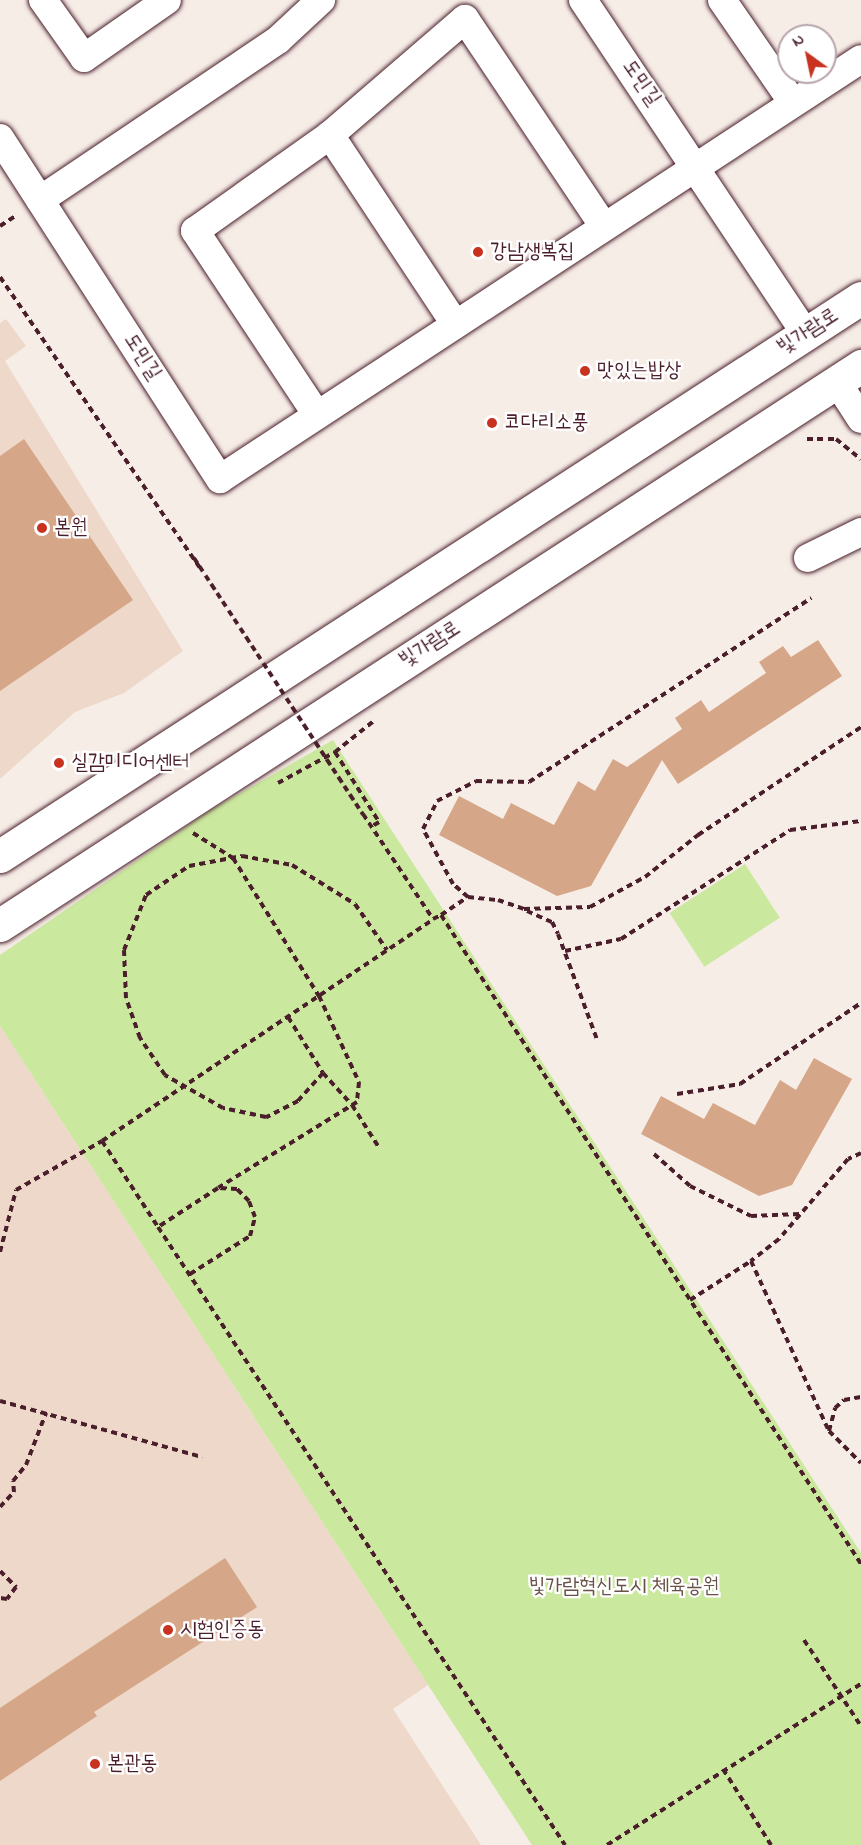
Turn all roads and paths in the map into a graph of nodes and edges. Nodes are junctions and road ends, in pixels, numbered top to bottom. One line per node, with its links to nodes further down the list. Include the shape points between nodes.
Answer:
1 (43, 0): 2 (street, via 84,58)
2 (167, 0)
3 (321, 0): 11 (street, via 278,40)
4 (583, 0): 10 (street, 도민길)
5 (722, 0): 7 (street)
6 (861, 59): 7 (street, 도민길)
7 (793, 103): 10 (street, 도민길)
8 (330, 135): 12 (street, via 465,19); 15 (street); 18 (street, via 195,231)
9 (0, 138): 11 (street, 도민길)
10 (698, 166): 12 (street, 도민길); 16 (street, 도민길)
11 (40, 200): 18 (street, 도민길, via 220,479)
12 (604, 227): 15 (street, 도민길)
13 (0, 277): 25 (path)
14 (861, 298): 16 (main road, 빛가람로)
15 (455, 324): 18 (street, 도민길)
16 (806, 334): 32 (main road, 빛가람로)
17 (849, 374): 19 (street); 38 (main road, 빛가람로)
18 (317, 415)
19 (861, 419)
20 (831, 437): 21 (path)
21 (861, 459)
22 (861, 532): 24 (street)
23 (194, 558): 25 (path, bridge)
24 (808, 558)
25 (202, 571): 30 (path, bridge)
26 (811, 598): 34 (path, via 530,782 476,781 437,801 423,829 453,884)
27 (861, 727): 35 (path, via 619,894 590,907)
28 (335, 752): 30 (path, via 379,822)
29 (861, 821): 40 (path, via 790,830 621,939)
30 (372, 827): 37 (path)
31 (190, 831): 33 (path)
32 (0, 856)
33 (233, 858): 39 (path, via 292,865 326,884 354,904); 41 (path); 46 (path, via 189,866 146,895 124,950 126,998 140,1038 165,1076)
34 (468, 897): 35 (path, via 498,900); 36 (path)
35 (524, 909): 40 (path, via 552,922)
36 (441, 915): 37 (path); 59 (path)
37 (433, 919): 39 (path)
38 (0, 925)
39 (387, 950): 41 (path)
40 (565, 951): 44 (path)
41 (319, 996): 43 (path); 48 (path, via 359,1082)
42 (861, 1003): 47 (path, via 740,1084)
43 (288, 1017): 45 (path); 46 (path)
44 (598, 1042)
45 (323, 1073): 46 (path, via 298,1101 266,1117 223,1108); 48 (path)
46 (185, 1086): 49 (path)
47 (677, 1094)
48 (352, 1105): 50 (path); 53 (path)
49 (102, 1141): 55 (path); 56 (path, via 16,1190)
50 (378, 1146)
51 (861, 1153): 54 (path, via 848,1160)
52 (654, 1154): 54 (path, via 690,1186 751,1216)
53 (218, 1188): 55 (path); 58 (path, via 237,1189 249,1200 255,1217 250,1236)
54 (801, 1214): 57 (path)
55 (158, 1227): 58 (path)
56 (0, 1252)
57 (751, 1261): 59 (path); 63 (path)
58 (190, 1274): 75 (path)
59 (690, 1300): 67 (path)
60 (861, 1397): 63 (path, via 844,1400 835,1408)
61 (0, 1401): 62 (path)
62 (46, 1413): 64 (path); 66 (path, via 26,1465 13,1481 14,1492)
63 (829, 1431): 65 (path)
64 (202, 1457)
65 (861, 1463)
66 (0, 1507)
67 (861, 1564)
68 (0, 1571): 69 (path, via 16,1587 7,1599)
69 (0, 1598)
70 (804, 1640): 72 (path)
71 (861, 1684): 72 (path)
72 (841, 1697): 73 (path); 74 (path)
73 (861, 1726)
74 (723, 1769): 76 (path); 77 (path)
75 (565, 1845)
76 (607, 1845)
77 (771, 1845)

